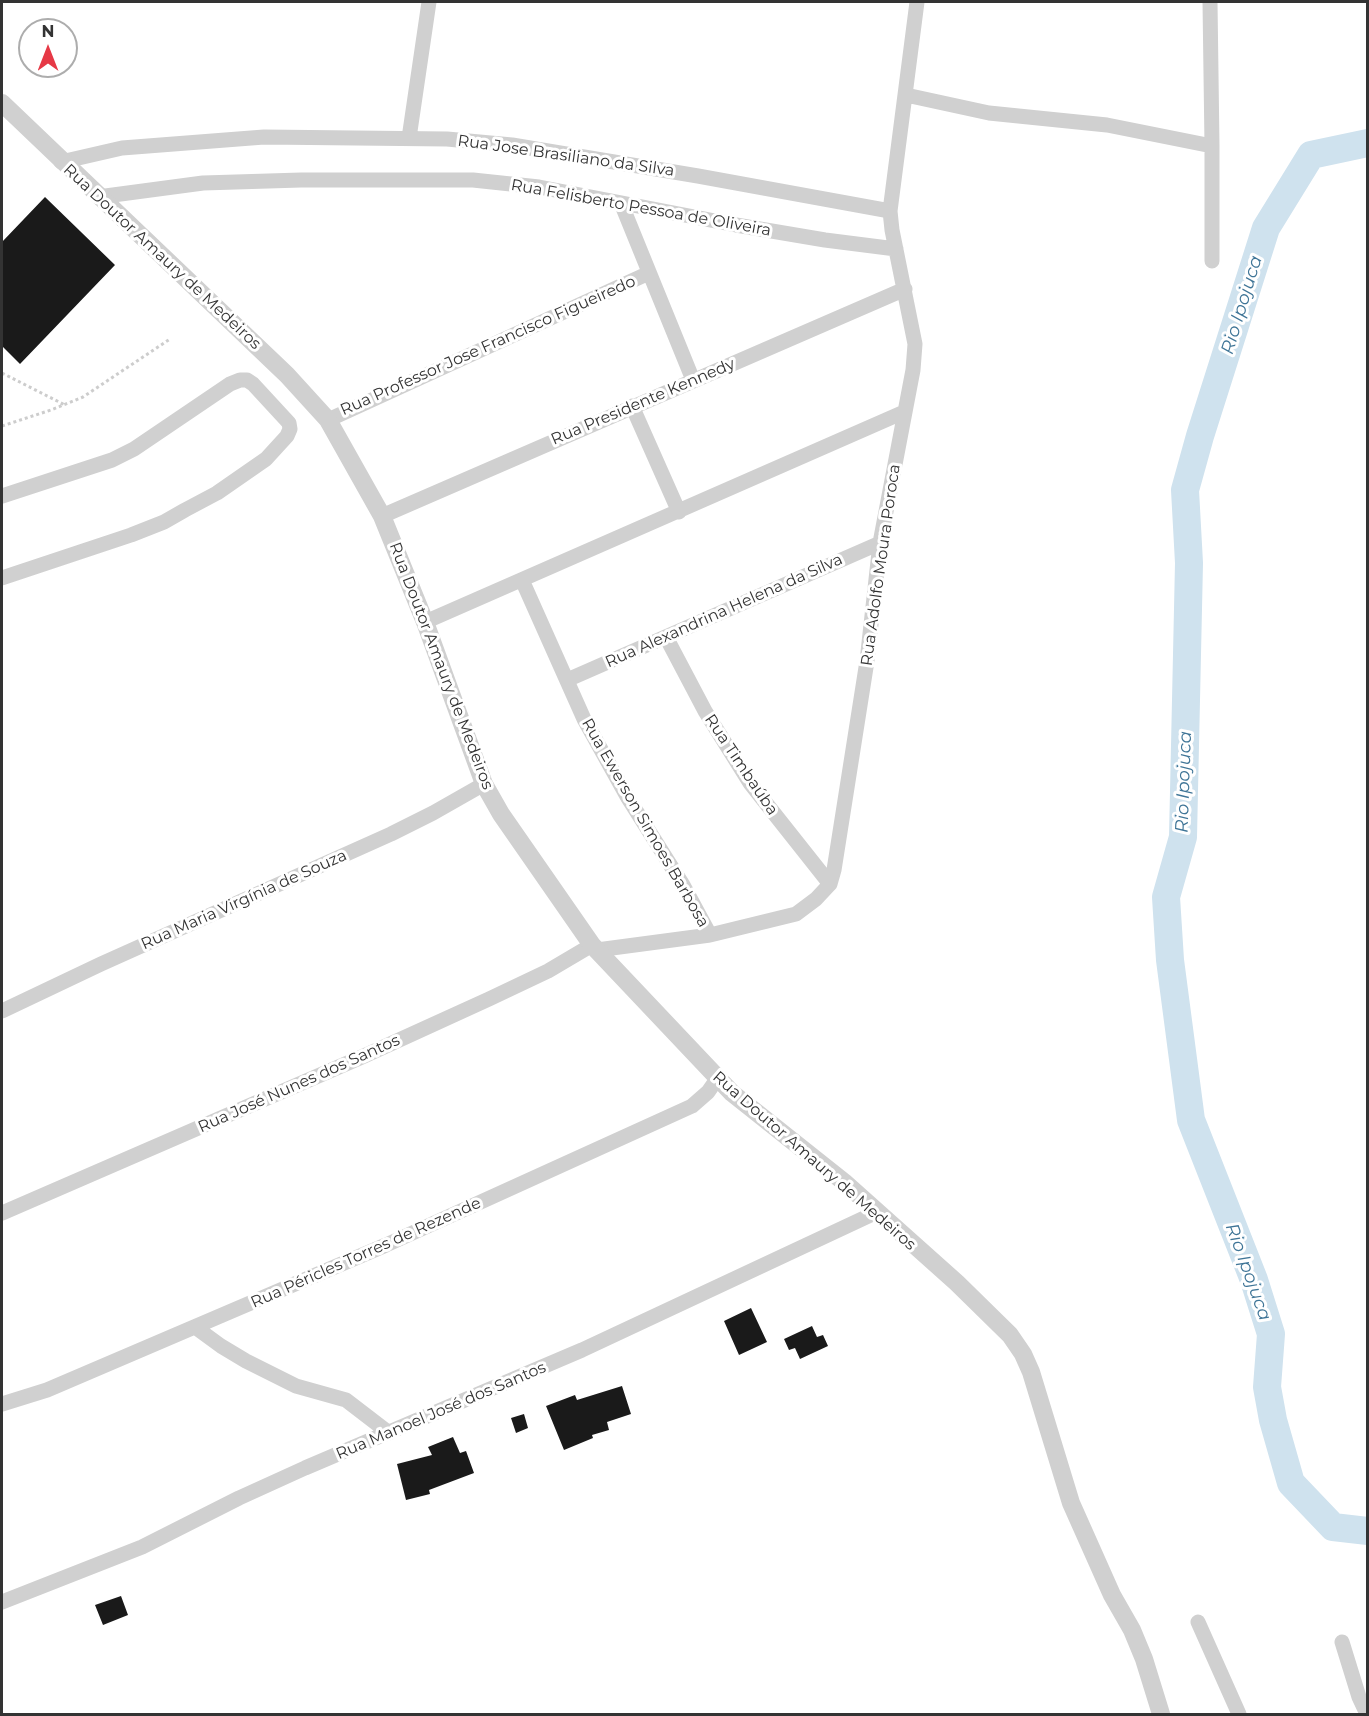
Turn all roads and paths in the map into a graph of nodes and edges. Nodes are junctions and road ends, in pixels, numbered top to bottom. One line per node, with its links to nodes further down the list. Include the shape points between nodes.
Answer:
1 (429, 2): 6 (street)
2 (917, 2): 4 (street, Rua Adolfo Moura Poroca)
3 (1209, 2): 7 (street)
4 (906, 95): 7 (street, via 989,113 1107,125); 11 (street, Rua Adolfo Moura Poroca)
5 (2, 103): 8 (street, Rua Doutor Amaury de Medeiros)
6 (409, 138): 8 (street, Rua Jose Brasiliano da Silva, via 264,137 122,148); 11 (street, Rua Jose Brasiliano da Silva, via 512,145)
7 (1212, 146): 13 (street)
8 (62, 162): 9 (street, Rua Doutor Amaury de Medeiros)
9 (98, 197): 10 (street, Rua Felisberto Pessoa de Oliveira, via 203,183 451,180 539,187); 22 (street, Rua Doutor Amaury de Medeiros, via 287,375)
10 (621, 203): 12 (street, Rua Felisberto Pessoa de Oliveira); 14 (street)
11 (890, 211): 12 (street, Rua Adolfo Moura Poroca)
12 (896, 249): 15 (street, Rua Adolfo Moura Poroca)
13 (1212, 261)
14 (649, 273): 18 (street); 22 (street, Rua Professor Jose Francisco Figueiredo)
15 (905, 289): 18 (street, Rua Presidente Kennedy); 21 (street, Rua Adolfo Moura Poroca, via 915,344)
16 (170, 339): 19 (path)
17 (2, 373): 19 (path)
18 (693, 380): 20 (street, Rua Presidente Kennedy)
19 (65, 405): 23 (path)
20 (632, 406): 25 (street); 26 (street, Rua Presidente Kennedy)
21 (904, 412): 25 (street); 27 (street, Rua Adolfo Moura Poroca)
22 (328, 420): 26 (street, Rua Doutor Amaury de Medeiros)
23 (2, 426)
24 (2, 495): 28 (street, via 127,453 240,380 253,384 289,423 287,436 266,459 217,493 164,522)
25 (679, 512): 29 (street)
26 (382, 516): 30 (street, Rua Doutor Amaury de Medeiros)
27 (880, 543): 31 (street, Rua Alexandrina Helena da Silva); 34 (street, Rua Adolfo Moura Poroca, via 867,662)
28 (2, 578)
29 (522, 580): 30 (street); 32 (street, Rua Ewerson Simoes Barbosa)
30 (425, 622): 33 (street, Rua Doutor Amaury de Medeiros)
31 (666, 637): 32 (street, Rua Alexandrina Helena da Silva); 34 (street, Rua Timbaúba, via 705,711 750,783)
32 (567, 680): 35 (street, Rua Ewerson Simoes Barbosa, via 627,798)
33 (484, 784): 36 (street, Rua Doutor Amaury de Medeiros); 37 (street, Rua Maria Virgínia de Souza, via 391,834)
34 (830, 884): 35 (street, via 796,914)
35 (710, 935): 36 (street)
36 (595, 947): 38 (street, Rua Doutor Amaury de Medeiros); 40 (street, Rua José Nunes dos Santos, via 468,1009)
37 (2, 1011)
38 (717, 1079): 39 (street, Rua Doutor Amaury de Medeiros); 41 (street, Rua Péricles Torres de Rezende, via 692,1106)
39 (876, 1212): 43 (street, Rua Manoel José dos Santos, via 582,1350); 47 (street, Rua Doutor Amaury de Medeiros, via 984,1308 1023,1354 1071,1503 1132,1629)
40 (2, 1213)
41 (195, 1327): 42 (street, Rua Péricles Torres de Rezende, via 47,1390); 43 (street, via 246,1361 296,1386 346,1400)
42 (2, 1404)
43 (388, 1433): 44 (street, Rua Manoel José dos Santos, via 248,1494 142,1546)
44 (2, 1602)
45 (1198, 1622): 48 (street)
46 (1342, 1642): 49 (street)
47 (1161, 1714)
48 (1239, 1714)
49 (1367, 1714)

